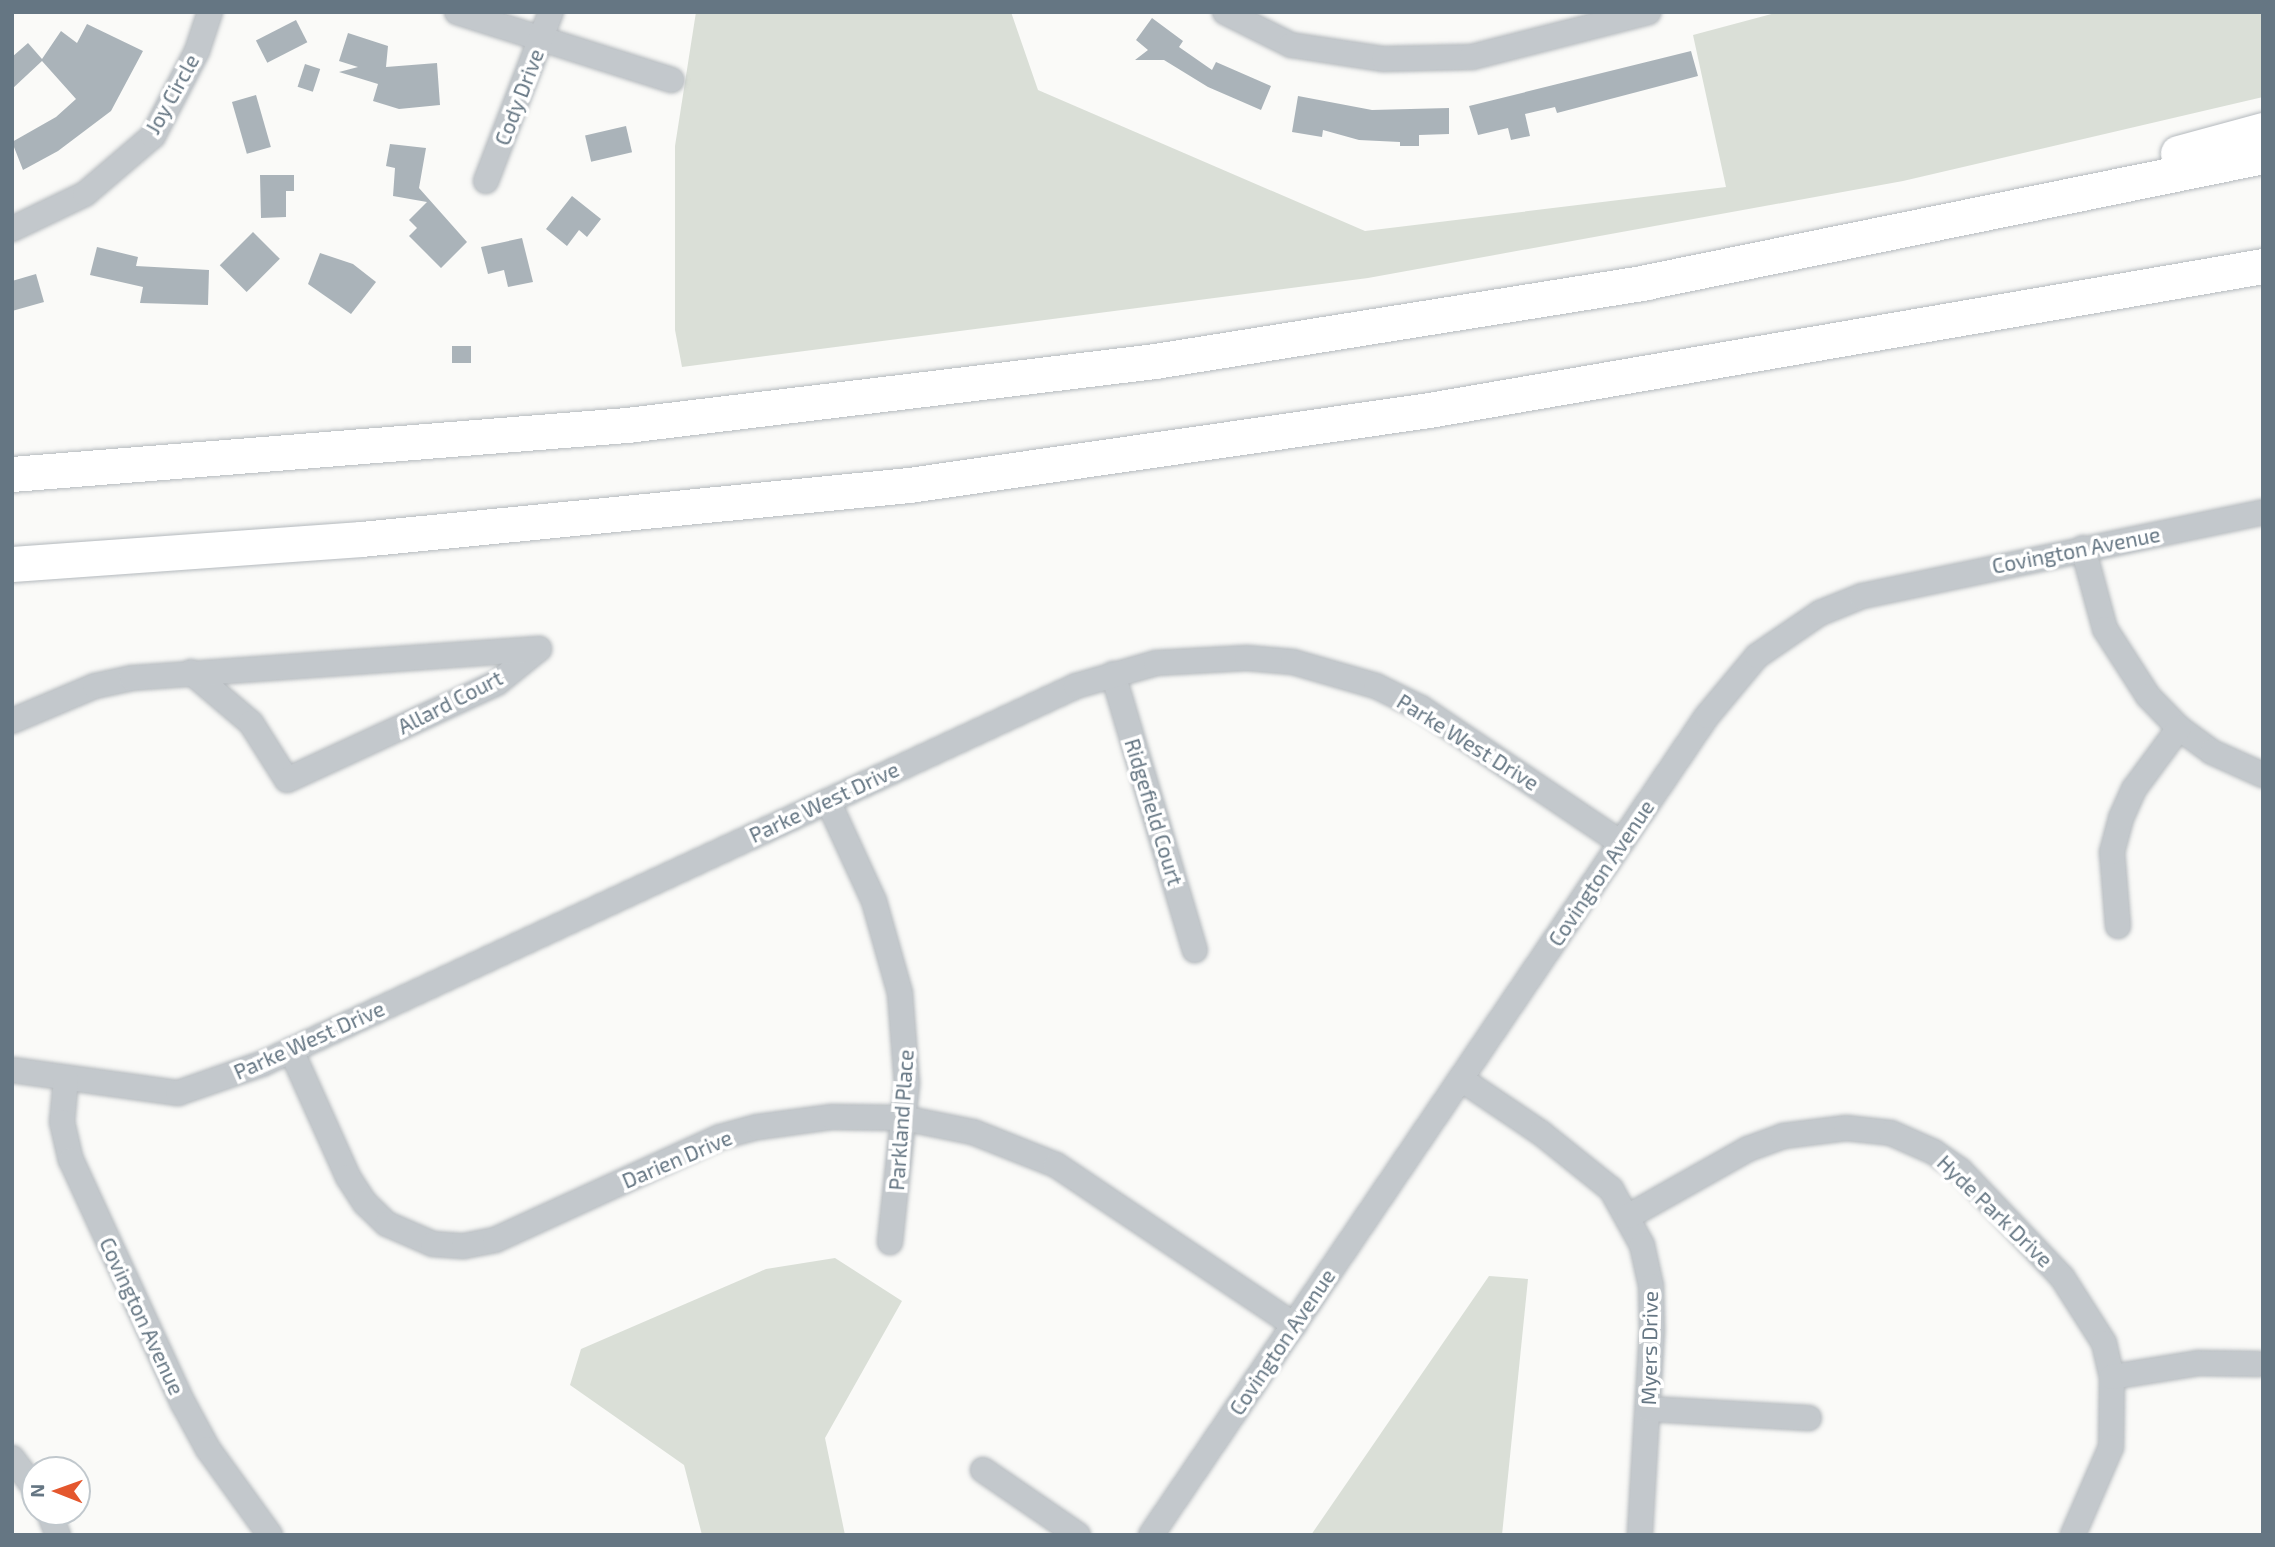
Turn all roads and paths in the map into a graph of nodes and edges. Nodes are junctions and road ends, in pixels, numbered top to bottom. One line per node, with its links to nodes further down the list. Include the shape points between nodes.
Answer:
1 (210, 12): 12 (street, Joy Circle, via 197,51 153,136 85,194)
2 (457, 12): 7 (street)
3 (551, 12): 7 (street, Cody Drive)
4 (1226, 12): 6 (street, via 1291,45 1384,59 1472,57)
5 (1648, 12): 6 (street)
6 (1569, 22)
7 (541, 40): 8 (street); 11 (street, Cody Drive)
8 (672, 80)
9 (2263, 130): 13 (highway)
10 (2263, 156): 13 (highway)
11 (486, 181)
12 (12, 229)
13 (1849, 244): 17 (highway, via 1423,320 903,394 353,450)
14 (2263, 250): 16 (highway)
15 (2263, 266): 16 (highway)
16 (1861, 335): 20 (highway, via 1223,442 909,485 430,533)
17 (12, 474)
18 (2263, 513): 19 (street, Covington Avenue)
19 (2083, 548): 24 (street, via 2096,606 2123,662); 27 (street, Covington Avenue, via 1862,596 1820,612 1786,633 1734,679)
20 (12, 564)
21 (191, 672): 21 (street, Allard Court, via 251,723 286,780 498,682 539,649); 23 (street, Allard Court, via 95,686)
22 (1113, 674): 26 (street, Parke West Drive, via 1063,692); 27 (street, Parke West Drive, via 1156,663 1224,658 1293,662 1335,671 1421,708); 29 (street, Ridgefield Court)
23 (12, 721)
24 (2179, 728): 25 (street, via 2212,752); 28 (street, via 2134,789 2121,818 2112,852 2111,886)
25 (2263, 775)
26 (828, 801): 30 (street, Parke West Drive); 34 (street, Parkland Place, via 890,946 907,1039)
27 (1621, 843): 33 (street, Covington Avenue)
28 (2118, 926)
29 (1195, 950)
30 (291, 1050): 32 (street, Parke West Drive, via 178,1093); 34 (street, Darien Drive, via 348,1177 365,1203 387,1224 433,1244 464,1246 495,1240 733,1133 832,1117)
31 (12, 1070): 32 (street, Parke West Drive)
32 (66, 1079): 43 (street, Covington Avenue, via 62,1122 82,1185 183,1404 208,1449)
33 (1461, 1079): 35 (street, Myers Drive, via 1541,1133 1611,1189); 37 (street, Covington Avenue)
34 (903, 1118): 36 (street, Parkland Place); 37 (street, Darien Drive, via 973,1132 1056,1166)
35 (1629, 1216): 39 (street, Hyde Park Drive, via 1748,1149 1783,1136 1846,1128 1891,1133 1934,1152 1960,1170 2062,1277 2104,1343); 40 (street, Myers Drive, via 1642,1245 1651,1286)
36 (890, 1242)
37 (1294, 1325): 45 (street, Covington Avenue)
38 (2259, 1364): 39 (street, via 2198,1363)
39 (2112, 1377): 47 (street, Hyde Park Drive, via 2111,1447)
40 (1648, 1409): 41 (street); 46 (street, Myers Drive)
41 (1810, 1418)
42 (983, 1469): 44 (street)
43 (270, 1535)
44 (1078, 1535)
45 (1152, 1535)
46 (1640, 1535)
47 (2073, 1535)

